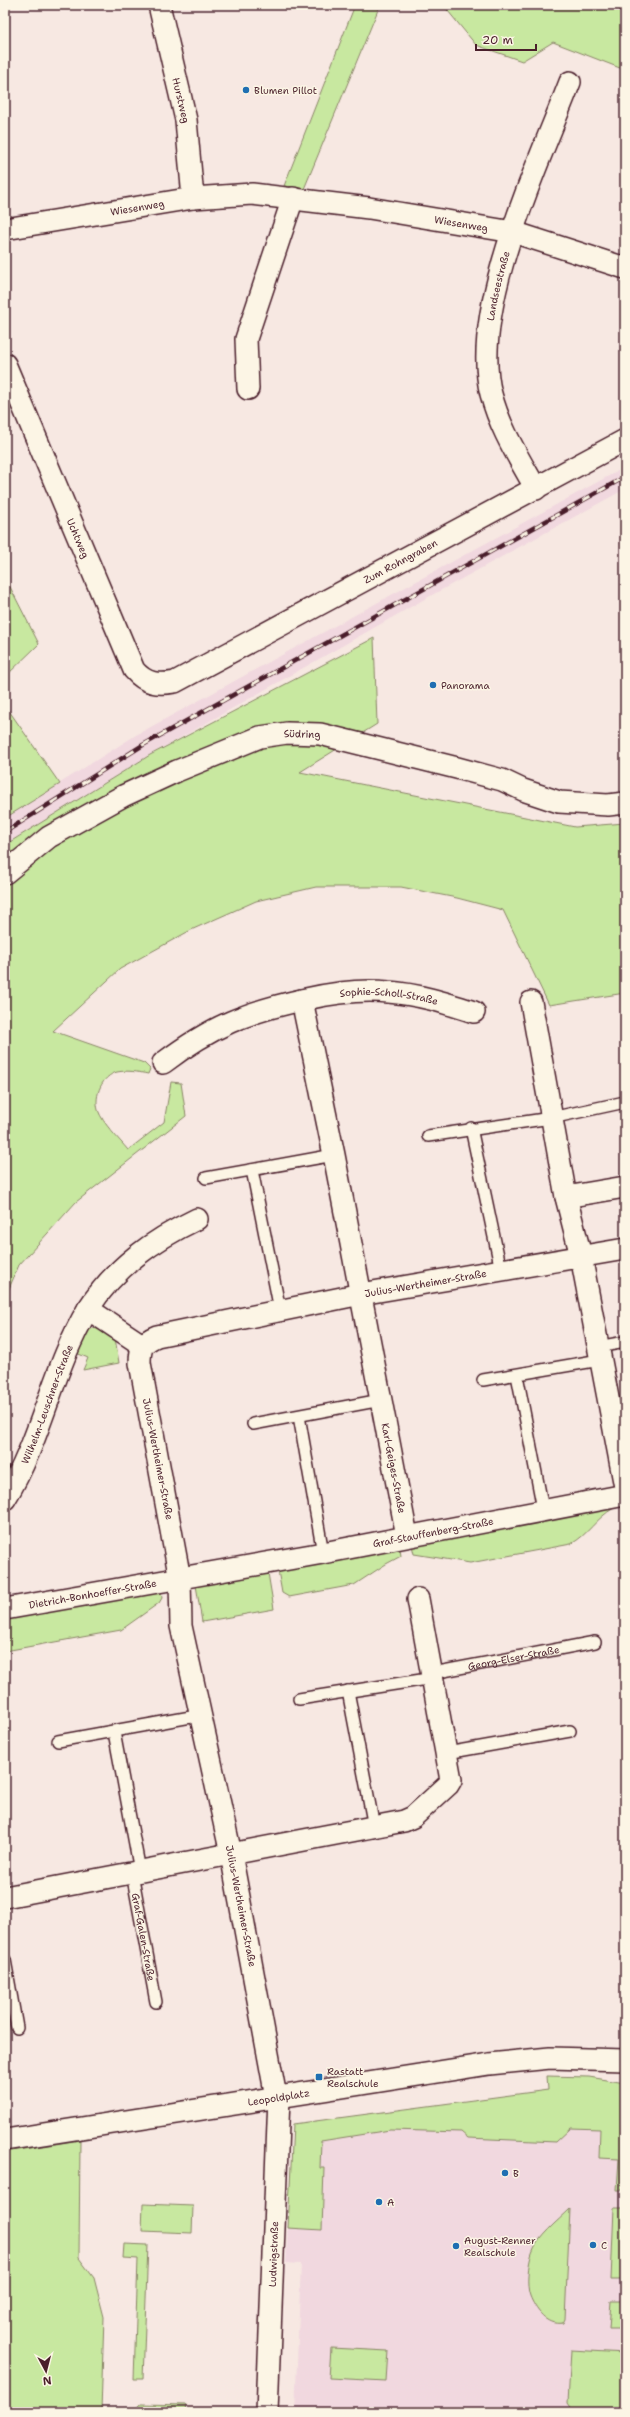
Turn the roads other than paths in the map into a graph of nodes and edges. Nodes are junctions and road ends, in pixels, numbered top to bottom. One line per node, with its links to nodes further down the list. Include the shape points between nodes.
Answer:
1 (159, 5): 3 (street, Hurstweg, via 186,120)
2 (570, 82): 6 (street, Landseestraße)
3 (193, 198): 4 (street, Wiesenweg, via 252,194); 5 (street, Wiesenweg)
4 (293, 198): 6 (street, Wiesenweg); 9 (street, via 246,339)
5 (5, 229)
6 (513, 232): 7 (street, Wiesenweg); 11 (street, Landseestraße, via 504,255 486,340 490,392 500,426)
7 (625, 268)
8 (5, 364): 12 (street, Uchtweg, via 134,670 141,678 151,683)
9 (248, 389)
10 (625, 440): 11 (street, Zum Rohngraben)
11 (536, 489): 12 (street, Zum Rohngraben)
12 (175, 682)
13 (625, 803): 14 (street, Südring, via 608,805 559,802 502,780 320,734 287,733 260,737 177,771 85,815 49,837)
14 (5, 873)
15 (302, 1000): 17 (street, Sophie-Scholl-Straße, via 336,993 388,992 439,1001); 18 (street, Sophie-Scholl-Straße, via 278,1004 230,1021 188,1044); 23 (street)
16 (531, 1002): 20 (street)
17 (474, 1012)
18 (163, 1063)
19 (625, 1102): 20 (lane)
20 (551, 1118): 21 (lane); 27 (street)
21 (471, 1128): 22 (lane); 31 (lane, Julius-Wertheimer-Straße)
22 (428, 1136)
23 (334, 1155): 24 (lane); 32 (street)
24 (252, 1170): 25 (lane); 34 (lane)
25 (206, 1178)
26 (625, 1187): 27 (street)
27 (566, 1197): 30 (street)
28 (197, 1219): 33 (street, Wilhelm-Leuschner-Straße, via 168,1233 127,1263 106,1283)
29 (625, 1249): 30 (street, Julius-Wertheimer-Straße)
30 (580, 1256): 31 (street, Julius-Wertheimer-Straße); 37 (street)
31 (501, 1270): 32 (street, Julius-Wertheimer-Straße)
32 (361, 1294): 34 (street, Julius-Wertheimer-Straße); 40 (street, Karl-Geiges-Straße)
33 (88, 1309): 36 (street); 46 (street, Wilhelm-Leuschner-Straße, via 72,1336 26,1458)
34 (280, 1310): 36 (street, Julius-Wertheimer-Straße, via 157,1336 147,1340)
35 (625, 1342): 37 (lane)
36 (142, 1346): 50 (street, Julius-Wertheimer-Straße, via 140,1363)
37 (599, 1354): 38 (lane); 42 (street)
38 (517, 1375): 39 (lane); 47 (lane)
39 (484, 1380)
40 (381, 1400): 41 (lane); 48 (street, Karl-Geiges-Straße)
41 (299, 1416): 43 (lane); 49 (lane)
42 (619, 1422): 44 (street)
43 (253, 1424)
44 (625, 1487)
45 (625, 1495): 47 (street, Graf-Stauffenberg-Straße)
46 (5, 1499)
47 (543, 1509): 48 (street, Graf-Stauffenberg-Straße)
48 (407, 1536): 49 (street, Graf-Stauffenberg-Straße)
49 (323, 1552): 50 (street, Graf-Stauffenberg-Straße)
50 (180, 1579): 52 (street, Dietrich-Bonhoeffer-Straße); 57 (street, Julius-Wertheimer-Straße, via 181,1626)
51 (418, 1599): 54 (street)
52 (5, 1609)
53 (595, 1642): 54 (lane, Georg-Elser-Straße)
54 (433, 1675): 55 (lane, Georg-Elser-Straße); 61 (street)
55 (348, 1691): 56 (lane, Georg-Elser-Straße); 62 (lane)
56 (299, 1699)
57 (202, 1715): 59 (lane); 63 (street, Julius-Wertheimer-Straße)
58 (570, 1731): 61 (lane)
59 (114, 1732): 60 (lane); 64 (lane)
60 (58, 1741)
61 (447, 1752): 62 (street, via 451,1774 448,1785 409,1820)
62 (374, 1827): 63 (street)
63 (231, 1854): 64 (street); 70 (street, Julius-Wertheimer-Straße)
64 (136, 1872): 65 (street); 67 (lane, Graf-Galen-Straße)
65 (5, 1897)
66 (5, 1960): 68 (lane)
67 (156, 2002)
68 (17, 2028)
69 (625, 2060): 70 (street, Leopoldplatz, via 550,2058 502,2063)
70 (277, 2097): 71 (street, Leopoldplatz); 72 (street, Ludwigstraße)
71 (5, 2140)
72 (266, 2412)

